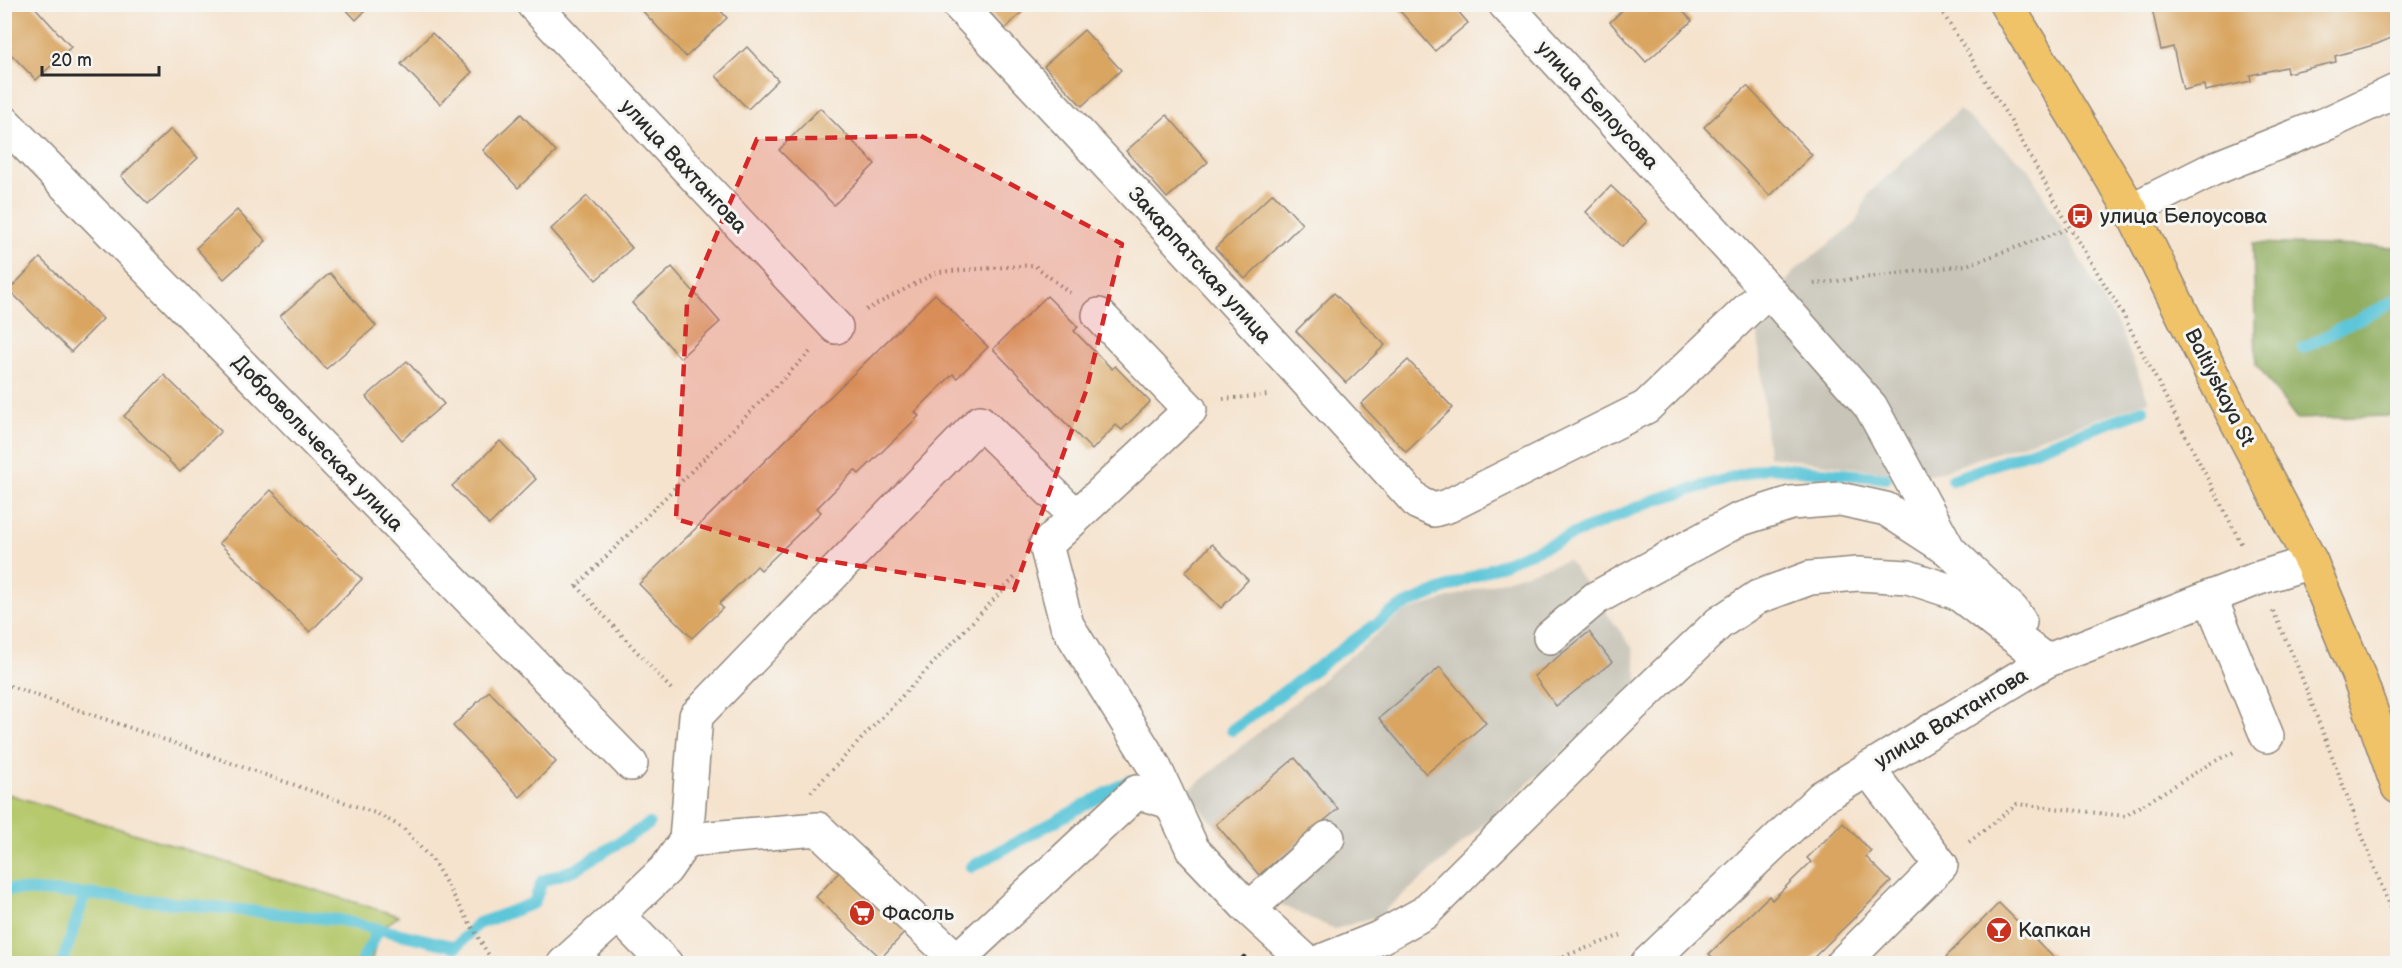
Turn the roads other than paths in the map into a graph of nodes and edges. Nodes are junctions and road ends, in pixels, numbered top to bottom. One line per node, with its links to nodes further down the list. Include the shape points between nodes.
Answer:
1 (533, 4): 10 (street, улица Вахтангова)
2 (958, 4): 8 (street, Закарпатская улица, via 1418,503 1434,510 1646,407)
3 (1506, 4): 8 (street, улица Белоусова)
4 (2006, 4): 7 (main road, Baltiyskaya St)
5 (2397, 90): 7 (street, via 2328,123 2213,169)
6 (4, 122): 18 (street, Добровольческая улица)
7 (2131, 210): 13 (main road, Baltiyskaya St)
8 (1768, 290): 12 (street, улица Белоусова, via 1871,407)
9 (1099, 315): 11 (street, via 1190,410)
10 (836, 327)
11 (1076, 516): 21 (street, via 1046,545 1067,625 1154,766); 23 (street, via 980,422 696,716)
12 (1949, 550): 15 (street, via 1886,509 1840,499 1791,503 1738,520 1678,551 1596,598); 16 (street, via 2012,610)
13 (2311, 562): 14 (street, улица Вахтангова); 20 (main road, Baltiyskaya St, via 2359,677)
14 (2210, 597): 16 (street, улица Вахтангова); 17 (street)
15 (1550, 637)
16 (2046, 661): 19 (street, улица Вахтангова); 30 (street, via 1958,593 1908,577 1858,573 1810,578 1758,597 1719,622 1425,914 1379,938)
17 (2267, 736)
18 (631, 764)
19 (1868, 769): 31 (street, улица Вахтангова, via 1822,797); 32 (street, via 1941,865)
20 (2397, 787)
21 (1170, 802): 24 (street, via 1193,850); 26 (street, via 1137,792)
22 (1328, 838): 24 (street)
23 (686, 840): 25 (street, via 666,868); 26 (street, via 818,829)
24 (1249, 909): 29 (street)
25 (618, 915): 27 (street); 28 (street)
26 (956, 962)
27 (564, 963)
28 (666, 963)
29 (1309, 963)
30 (1314, 963)
31 (1647, 963)
32 (1842, 963)

